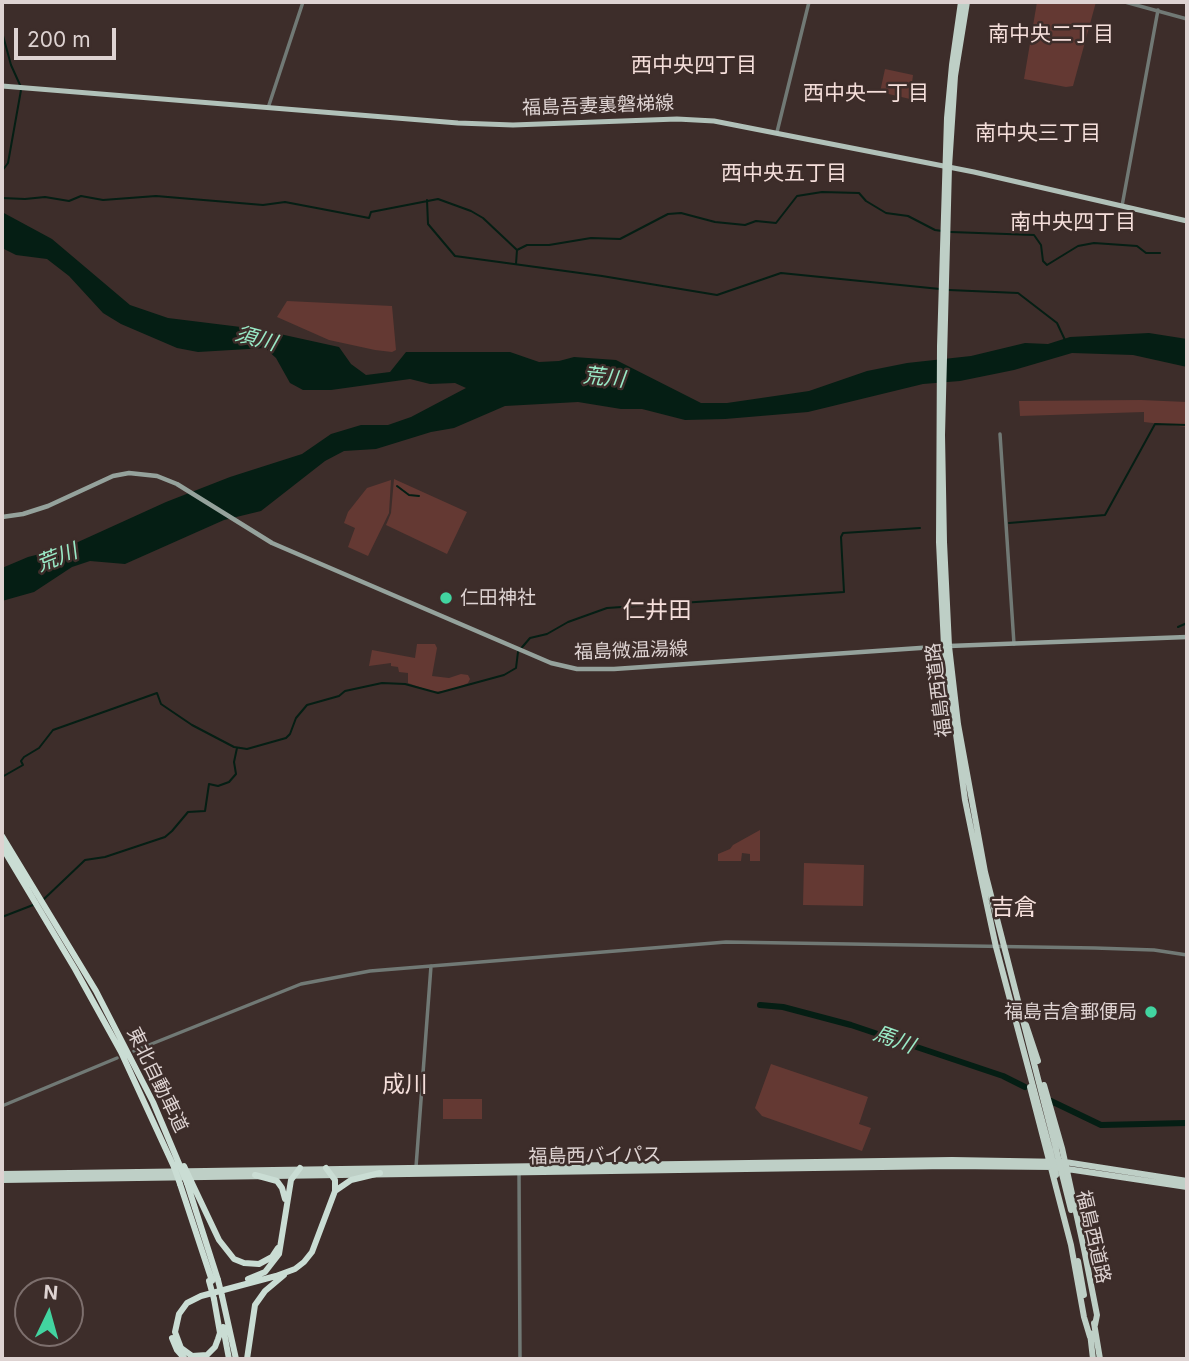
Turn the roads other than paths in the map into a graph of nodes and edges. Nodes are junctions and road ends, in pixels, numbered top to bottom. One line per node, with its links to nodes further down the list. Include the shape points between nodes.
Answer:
1 (303, 2): 8 (street)
2 (809, 2): 9 (street)
3 (964, 2): 10 (highway, 福島西道路, via 951,65)
4 (1125, 2): 5 (street)
5 (1158, 10): 6 (street); 11 (street)
6 (1187, 19)
7 (2, 86): 8 (main road, 福島吾妻裏磐梯線)
8 (268, 108): 9 (main road, 福島吾妻裏磐梯線, via 458,124 695,120)
9 (777, 133): 10 (main road, 福島吾妻裏磐梯線)
10 (947, 167): 11 (main road, 福島吾妻裏磐梯線); 17 (highway, 福島西道路, via 940,475)
11 (1122, 206): 12 (main road, 福島吾妻裏磐梯線)
12 (1187, 221)
13 (1000, 434): 16 (street)
14 (2, 517): 17 (main road, 福島微温湯線, via 48,506 113,476 129,473 163,479 272,543 523,652 586,670)
15 (1187, 637): 16 (main road, 福島微温湯線)
16 (1014, 644): 17 (main road, 福島微温湯線)
17 (946, 646): 22 (highway, 福島西道路, via 965,800)
18 (2, 836): 20 (highway, 東北自動車道)
19 (2, 847): 20 (highway, 東北自動車道)
20 (32, 890): 21 (highway, 東北自動車道)
21 (41, 905): 30 (highway, 東北自動車道); 30 (highway, 東北自動車道, via 96,991 153,1102)
22 (1000, 947): 23 (street, via 1154,950); 24 (street, via 726,942); 25 (highway, 福島西道路); 25 (highway, 福島西道路, via 1005,980)
23 (1187, 955)
24 (431, 966): 26 (street, via 349,973 301,984); 38 (street)
25 (1019, 1018): 29 (highway, via 1017,1041); 34 (highway, 福島西道路, bridge); 34 (highway, via 1030,1033)
26 (134, 1051)
27 (117, 1058): 28 (street)
28 (2, 1106)
29 (1049, 1164): 33 (highway, 福島西バイパス); 34 (highway, 福島西バイパス); 51 (highway)
30 (179, 1167): 43 (highway, bridge); 43 (highway, 東北自動車道, bridge)
31 (300, 1168): 32 (highway, 福島西バイパス); 36 (highway, 福島西バイパス); 40 (highway)
32 (326, 1168): 37 (highway); 38 (highway, 福島西バイパス)
33 (519, 1170): 38 (highway, 福島西バイパス); 56 (street)
34 (1062, 1170): 42 (highway, 福島西バイパス); 44 (highway, 福島西バイパス); 51 (highway, 福島西道路); 58 (highway, 福島西道路)
35 (380, 1173): 37 (highway, 福島西バイパス); 38 (highway, 福島西バイパス); 45 (highway, via 351,1180)
36 (2, 1174)
37 (333, 1174): 40 (highway, 福島西バイパス); 45 (highway)
38 (417, 1174)
39 (255, 1175): 40 (highway, 福島西バイパス); 41 (highway, 福島西バイパス); 46 (highway, via 281,1185)
40 (293, 1175): 46 (highway)
41 (2, 1180)
42 (1187, 1181)
43 (186, 1182): 47 (highway, via 234,1259 259,1264); 49 (highway, 東北自動車道); 49 (highway, 東北自動車道)
44 (1187, 1187)
45 (335, 1191): 48 (highway, via 312,1252)
46 (286, 1208): 47 (highway)
47 (282, 1244): 52 (highway, via 277,1259 265,1272 198,1292 179,1306 172,1319 172,1338)
48 (288, 1271): 50 (highway, via 187,1303 178,1314 175,1332 181,1348 192,1356 207,1355 218,1339); 55 (highway, via 255,1305)
49 (213, 1281): 50 (highway, 東北自動車道, bridge)
50 (217, 1298): 53 (highway, 東北自動車道); 54 (highway, 東北自動車道)
51 (1090, 1337): 57 (highway, 福島西道路)
52 (185, 1359)
53 (229, 1359)
54 (236, 1359)
55 (247, 1359)
56 (520, 1359)
57 (1093, 1359)
58 (1100, 1359)

